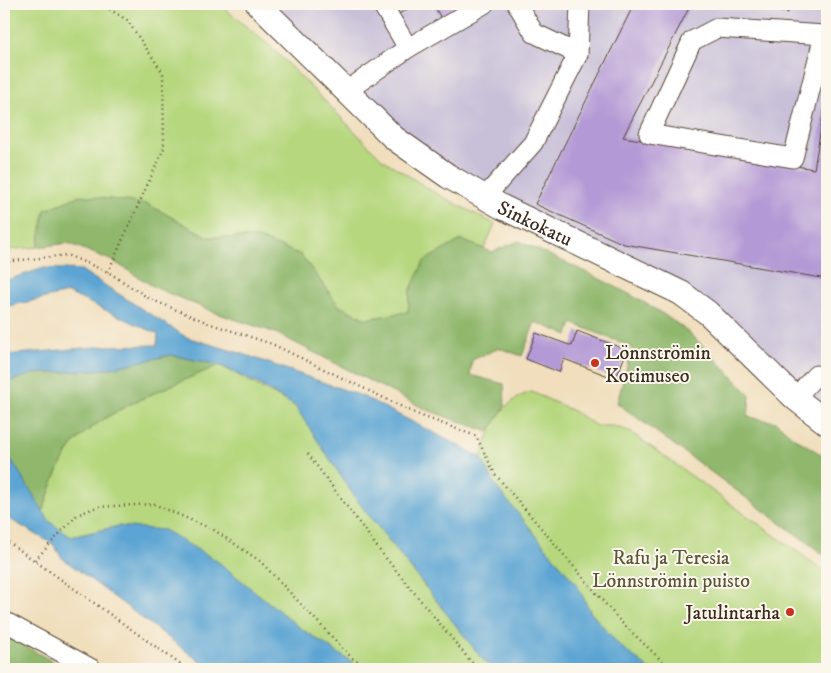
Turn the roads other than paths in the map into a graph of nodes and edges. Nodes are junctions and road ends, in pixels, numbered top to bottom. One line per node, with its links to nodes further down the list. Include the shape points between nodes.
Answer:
1 (258, 4): 9 (main road, Sinkokatu)
2 (382, 4): 7 (street)
3 (484, 4): 7 (street)
4 (517, 4): 8 (street, via 534,33)
5 (580, 4): 8 (street)
6 (826, 34): 6 (street, via 794,158 649,134 692,41 717,28)
7 (408, 48): 9 (street)
8 (578, 54): 10 (street, via 533,143)
9 (345, 92): 12 (main road, Sinkokatu, via 394,138 448,176 502,207 681,293 708,314)
10 (492, 189)
11 (816, 376): 12 (street)
12 (795, 398): 13 (main road, Sinkokatu)
13 (827, 423)
14 (4, 622): 15 (street)
15 (92, 669)

